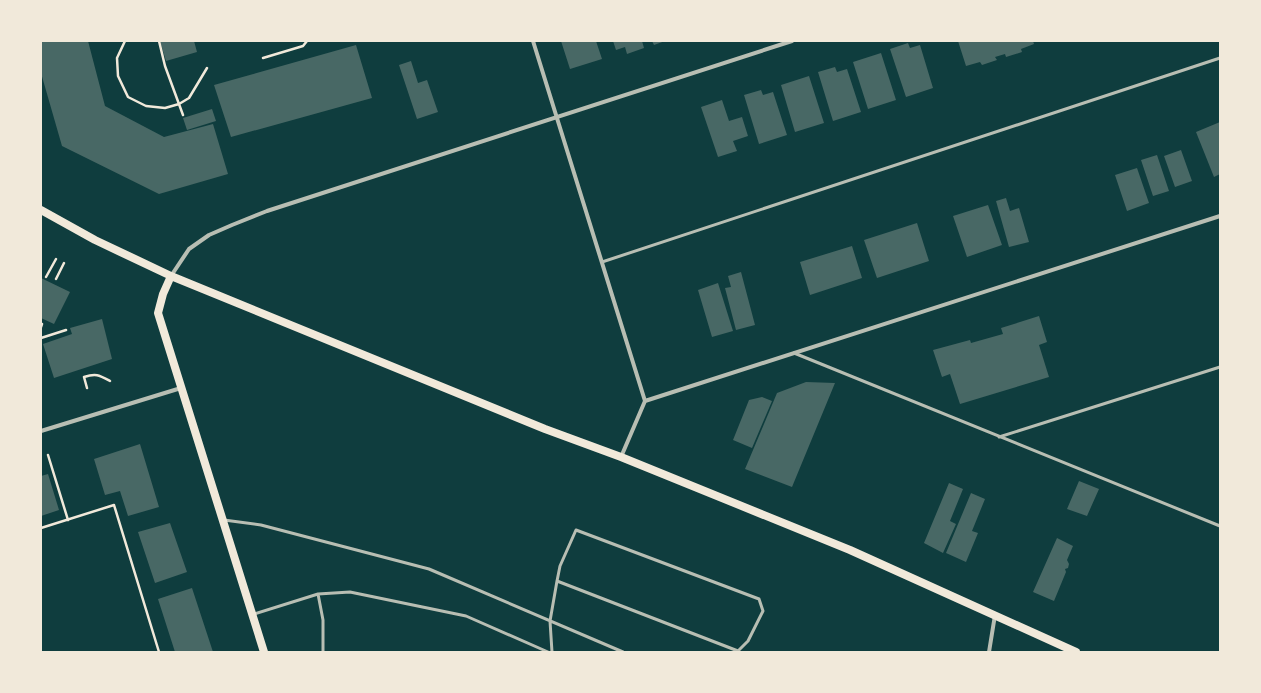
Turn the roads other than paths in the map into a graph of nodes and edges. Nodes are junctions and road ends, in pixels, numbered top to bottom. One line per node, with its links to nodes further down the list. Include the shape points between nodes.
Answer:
1 (533, 41): 4 (street)
2 (792, 41): 4 (street)
3 (1220, 58): 7 (lane)
4 (557, 117): 7 (street); 8 (street, via 232,224 209,235 189,249)
5 (41, 210): 8 (main road, via 95,240)
6 (1220, 216): 9 (street)
7 (602, 262): 12 (street)
8 (171, 276): 11 (main road, via 158,313); 15 (main road, via 538,426)
9 (794, 353): 12 (street); 14 (lane)
10 (1220, 367): 14 (lane)
11 (181, 388): 13 (street); 16 (main road)
12 (645, 401): 15 (street)
13 (41, 431)
14 (999, 437): 17 (lane)
15 (621, 457): 21 (main road, via 850,550)
16 (222, 520): 20 (main road); 22 (lane, via 261,525 429,569)
17 (1220, 526)
18 (557, 581): 18 (lane, via 560,566 576,530 759,599 763,611 748,641 738,651); 22 (lane)
19 (318, 594): 20 (lane); 24 (lane); 25 (lane, via 350,592 466,616)
20 (252, 615): 23 (main road)
21 (995, 616): 28 (street); 29 (main road)
22 (550, 621): 26 (lane); 27 (lane)
23 (264, 652)
24 (323, 652)
25 (548, 652)
26 (552, 652)
27 (622, 652)
28 (989, 652)
29 (1076, 652)

